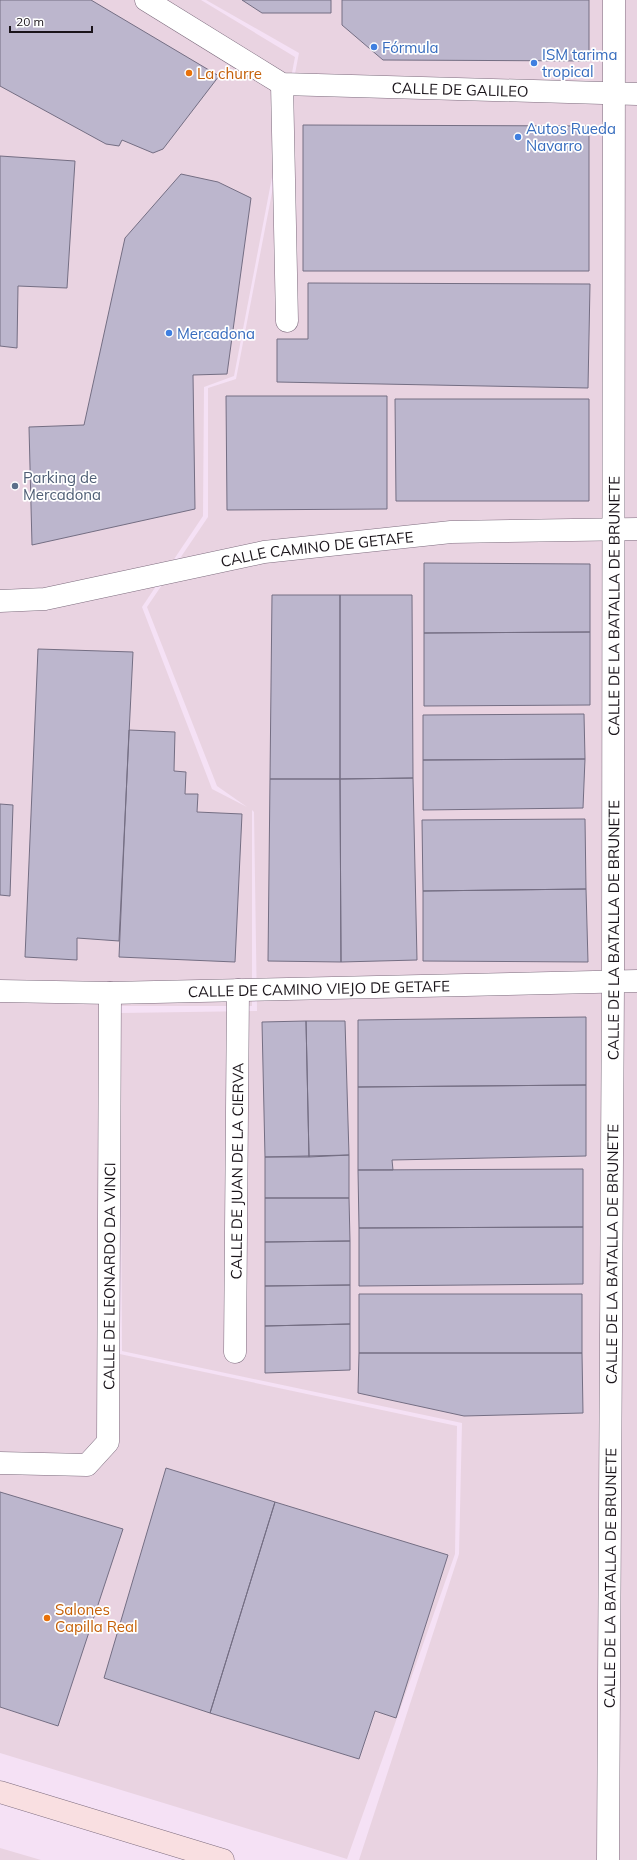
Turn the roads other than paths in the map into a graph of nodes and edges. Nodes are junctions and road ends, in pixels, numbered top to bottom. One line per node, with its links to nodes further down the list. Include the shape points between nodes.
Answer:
1 (146, 0): 3 (street, CALLE DE GALILEO)
2 (614, 0): 4 (street, CALLE DE LA BATALLA DE BRUNETE)
3 (282, 84): 4 (street, CALLE DE GALILEO); 6 (street)
4 (615, 94): 5 (street, CALLE DE GALILEO); 7 (street, CALLE DE LA BATALLA DE BRUNETE)
5 (637, 94)
6 (287, 321)
7 (613, 528): 8 (street, CALLE CAMINO DE GETAFE); 9 (street, CALLE CAMINO DE GETAFE, via 451,532 264,552 44,599); 11 (street, CALLE DE LA BATALLA DE BRUNETE)
8 (637, 529)
9 (0, 601)
10 (637, 981): 11 (street, CALLE DE CAMINO VIEJO DE GETAFE)
11 (613, 983): 12 (street, CALLE DE CAMINO VIEJO DE GETAFE); 19 (street, CALLE DE LA BATALLA DE BRUNETE)
12 (238, 990): 14 (street, CALLE DE CAMINO VIEJO DE GETAFE); 15 (street, CALLE DE JUAN DE LA CIERVA)
13 (0, 991): 14 (street, CALLE DE CAMINO VIEJO DE GETAFE)
14 (110, 993): 16 (street, CALLE DE LEONARDO DA VINCI, via 108,1442 88,1464)
15 (235, 1352)
16 (0, 1463)
17 (0, 1792): 18 (main road)
18 (222, 1860)
19 (608, 1860)

